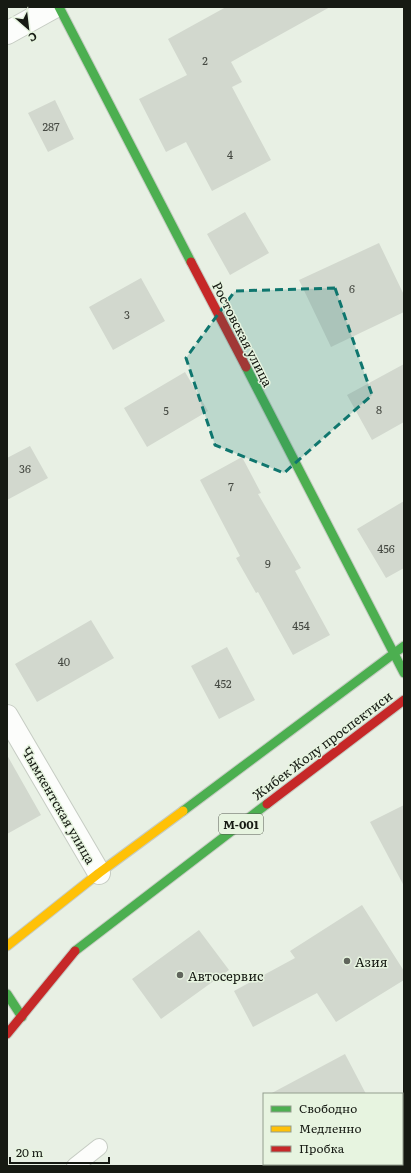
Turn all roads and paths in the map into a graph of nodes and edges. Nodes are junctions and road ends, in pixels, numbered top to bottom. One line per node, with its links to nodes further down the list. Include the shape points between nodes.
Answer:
1 (54, 7): 3 (street)
2 (59, 7): 5 (main road, Ростовская улица)
3 (7, 33)
4 (404, 646): 5 (main road)
5 (394, 654): 6 (main road, Ростовская улица); 9 (main road)
6 (404, 673)
7 (404, 700): 12 (main road, Жибек Жолу проспектиси / М-001, via 78,948)
8 (7, 716): 9 (street, Чымкентская улица)
9 (99, 873): 10 (main road)
10 (7, 946)
11 (7, 994): 12 (main road)
12 (22, 1016): 13 (main road, Жибек Жолу проспектиси / М-001)
13 (7, 1034)
14 (99, 1147): 15 (lane)
15 (75, 1166)

